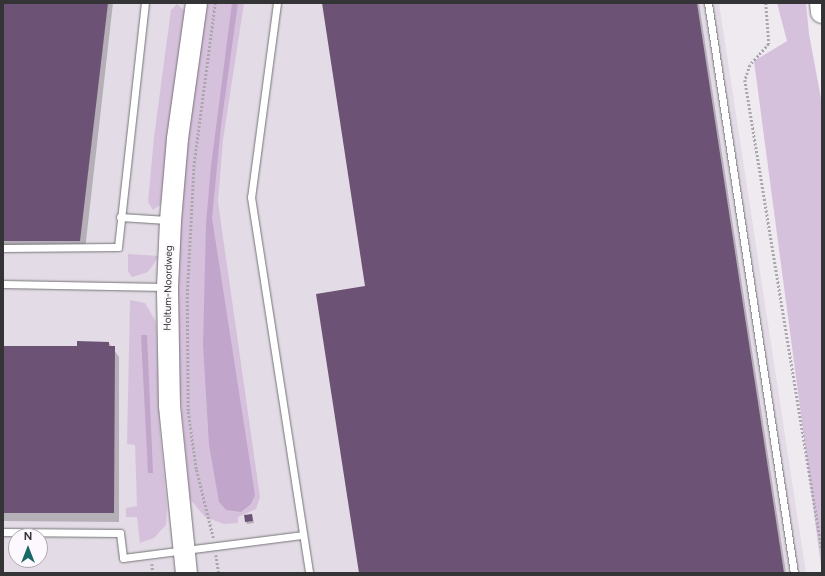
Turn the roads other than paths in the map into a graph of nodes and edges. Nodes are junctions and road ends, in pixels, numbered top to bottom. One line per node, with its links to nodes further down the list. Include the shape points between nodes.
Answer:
1 (145, 3): 7 (lane)
2 (196, 3): 8 (street, Holtum-Noordweg, via 177,138)
3 (277, 3): 13 (lane, via 251,197)
4 (708, 3): 17 (lane)
5 (821, 3): 6 (highway)
6 (822, 12)
7 (120, 217): 8 (lane); 9 (lane, via 118,246)
8 (170, 220): 11 (street, Holtum-Noordweg)
9 (3, 248)
10 (3, 284): 11 (lane)
11 (168, 287): 14 (street, Holtum-Noordweg, via 168,390)
12 (3, 532): 14 (lane, via 120,533 123,558)
13 (302, 535): 14 (lane); 16 (lane)
14 (183, 552): 15 (street, Holtum-Noordweg)
15 (186, 573)
16 (309, 573)
17 (794, 573)

